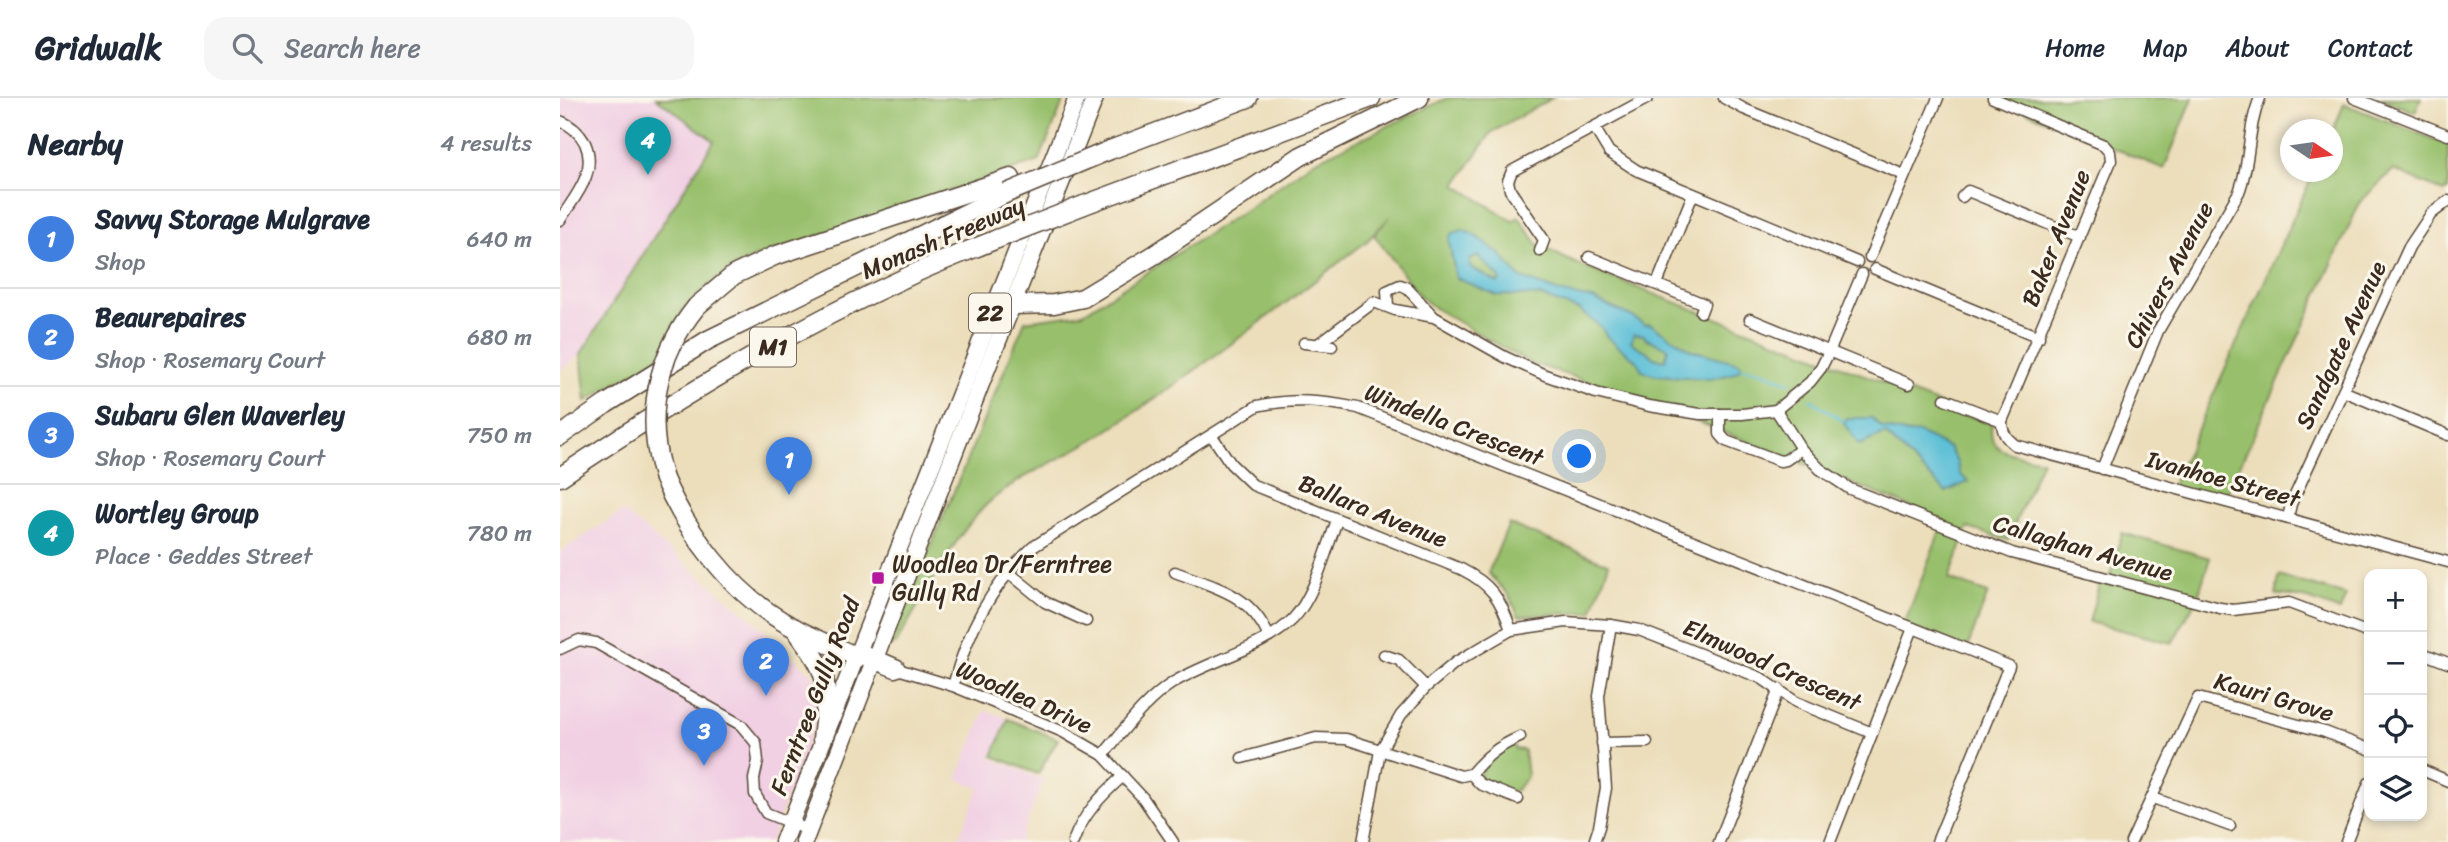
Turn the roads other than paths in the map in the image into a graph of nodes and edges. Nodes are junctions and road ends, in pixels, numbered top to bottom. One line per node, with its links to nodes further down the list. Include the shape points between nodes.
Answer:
1 (1077, 98): 66 (main road, Ferntree Gully Road / 22)
2 (1095, 98): 31 (main road, Ferntree Gully Road / 22)
3 (1248, 98): 16 (highway, Monash Freeway / M1, bridge)
4 (1371, 98): 52 (highway, Monash Freeway / M1, bridge, via 911,275 694,391)
5 (1419, 98): 31 (highway, via 1301,156 1083,298)
6 (1648, 98): 13 (street)
7 (1724, 98): 15 (street)
8 (1938, 98): 15 (street)
9 (1993, 98): 21 (street, Baker Avenue, via 2109,149 2111,161)
10 (2260, 98): 51 (street, Chivers Avenue, via 2239,192 2158,331)
11 (2354, 98): 14 (street)
12 (560, 121): 20 (street, via 583,140 589,169)
13 (1594, 127): 18 (street, via 1609,152 1623,163); 22 (street, via 1512,171 1510,190 1544,240)
14 (2448, 135)
15 (1904, 175): 24 (street)
16 (1009, 185): 48 (highway, Monash Freeway / M1, via 708,340); 60 (highway, bridge, via 767,259 734,275 697,306 669,349 658,383 654,427 664,479 685,520 725,572)
17 (1966, 190): 21 (street)
18 (1693, 194): 25 (street); 28 (street)
19 (2448, 201): 42 (street, Sandgate Avenue, via 2431,214 2409,247)
20 (560, 220)
21 (2080, 237): 36 (street, Baker Avenue)
22 (1540, 251)
23 (1588, 257): 28 (street)
24 (1870, 257): 25 (street); 26 (street)
25 (1857, 262): 27 (street)
26 (1875, 270): 27 (street); 36 (street)
27 (1862, 274): 40 (street)
28 (1657, 284): 33 (street, via 1704,304)
29 (1387, 291): 30 (street); 32 (street); 34 (street, via 1406,287)
30 (1374, 302): 32 (street); 38 (street)
31 (1013, 305): 69 (main road, Ferntree Gully Road / 22)
32 (1388, 306): 34 (street)
33 (1701, 312)
34 (1434, 317): 45 (street, via 1505,357 1596,393 1648,406)
35 (1750, 318): 40 (street)
36 (2039, 337): 46 (street, Baker Avenue)
37 (1304, 343): 38 (street)
38 (1318, 344): 39 (street)
39 (1332, 346)
40 (1830, 350): 41 (street); 44 (street, via 1810,382)
41 (1909, 384)
42 (2343, 391): 47 (street); 53 (street, Sandgate Avenue)
43 (1945, 399): 46 (street)
44 (1776, 410): 45 (street); 50 (street, Callaghan Avenue)
45 (1720, 414): 50 (street, via 1720,434 1726,440 1780,461)
46 (2002, 421): 51 (street, Ivanhoe Street, via 2006,438 2015,445)
47 (2448, 435)
48 (560, 436)
49 (1212, 436): 54 (street, Ballara Avenue, via 1253,485); 56 (street, Windella Crescent, via 1048,536); 61 (street, Windella Crescent, via 1257,406 1281,400 1325,401 1357,408)
50 (1801, 449): 63 (street, Callaghan Avenue, via 1850,489 2012,553 2220,608 2289,603)
51 (2102, 468): 53 (street, Ivanhoe Street)
52 (560, 477)
53 (2288, 517): 55 (street, Ivanhoe Street)
54 (1337, 520): 62 (street, Ballara Avenue, via 1482,579 1502,604); 64 (street, via 1308,598 1293,619)
55 (2448, 562)
56 (1008, 572): 58 (street, via 1045,601); 71 (street, Windella Crescent, via 971,630)
57 (1175, 572): 64 (street, via 1232,594 1252,608)
58 (1086, 621)
59 (1611, 625): 62 (street, Elmwood Crescent, via 1566,622); 73 (street, Elmwood Crescent, via 1639,630); 78 (street, via 1599,696)
60 (795, 628): 66 (highway); 76 (highway, via 821,668 826,694)
61 (1913, 628): 74 (street); 100 (street, Windella Crescent, via 2009,666)
62 (1511, 630): 72 (street, Elmwood Crescent, via 1456,662)
63 (2366, 632)
64 (1269, 637): 81 (street, via 1171,684 1146,704)
65 (560, 649): 90 (street, via 579,640 596,643 741,725 756,743 755,794 766,813)
66 (857, 652): 69 (street, Woodlea Drive); 76 (main road, Ferntree Gully Road / 22)
67 (1384, 655): 72 (street, via 1399,660)
68 (2427, 655): 70 (street)
69 (876, 660): 71 (street, Woodlea Drive, via 895,672); 92 (main road, Ferntree Gully Road / 22)
70 (2448, 663)
71 (953, 686): 81 (street, Woodlea Drive, via 1063,732)
72 (1426, 687): 80 (street, Elmwood Crescent, via 1401,715)
73 (1779, 689): 74 (street, Elmwood Crescent, via 1796,702); 98 (street)
74 (1872, 733): 99 (street)
75 (1520, 737): 84 (street, via 1501,745)
76 (822, 740): 90 (main road, Ferntree Gully Road / 22)
77 (1647, 742): 78 (street)
78 (1602, 743): 97 (street, via 1606,788)
79 (2364, 747): 88 (street, Kauri Grove, via 2198,698)
80 (1380, 751): 82 (street, via 1346,739 1316,738); 84 (street, via 1461,776); 96 (street, Elmwood Crescent)
81 (1103, 755): 85 (street, Woodlea Drive)
82 (1242, 758)
83 (2427, 772): 86 (street)
84 (1471, 774): 89 (street, via 1480,784)
85 (1123, 776): 94 (street, via 1094,803); 95 (street, Woodlea Drive)
86 (2448, 781)
87 (2364, 796): 102 (street)
88 (2152, 798): 91 (street); 101 (street, Kauri Grove)
89 (1518, 799)
90 (789, 824): 92 (street); 93 (main road, Ferntree Gully Road / 22)
91 (2230, 826)
92 (806, 836)
93 (783, 842)
94 (1073, 842)
95 (1173, 842)
96 (1363, 842)
97 (1594, 842)
98 (1719, 842)
99 (1830, 842)
100 (1937, 842)
101 (2131, 842)
102 (2346, 842)

